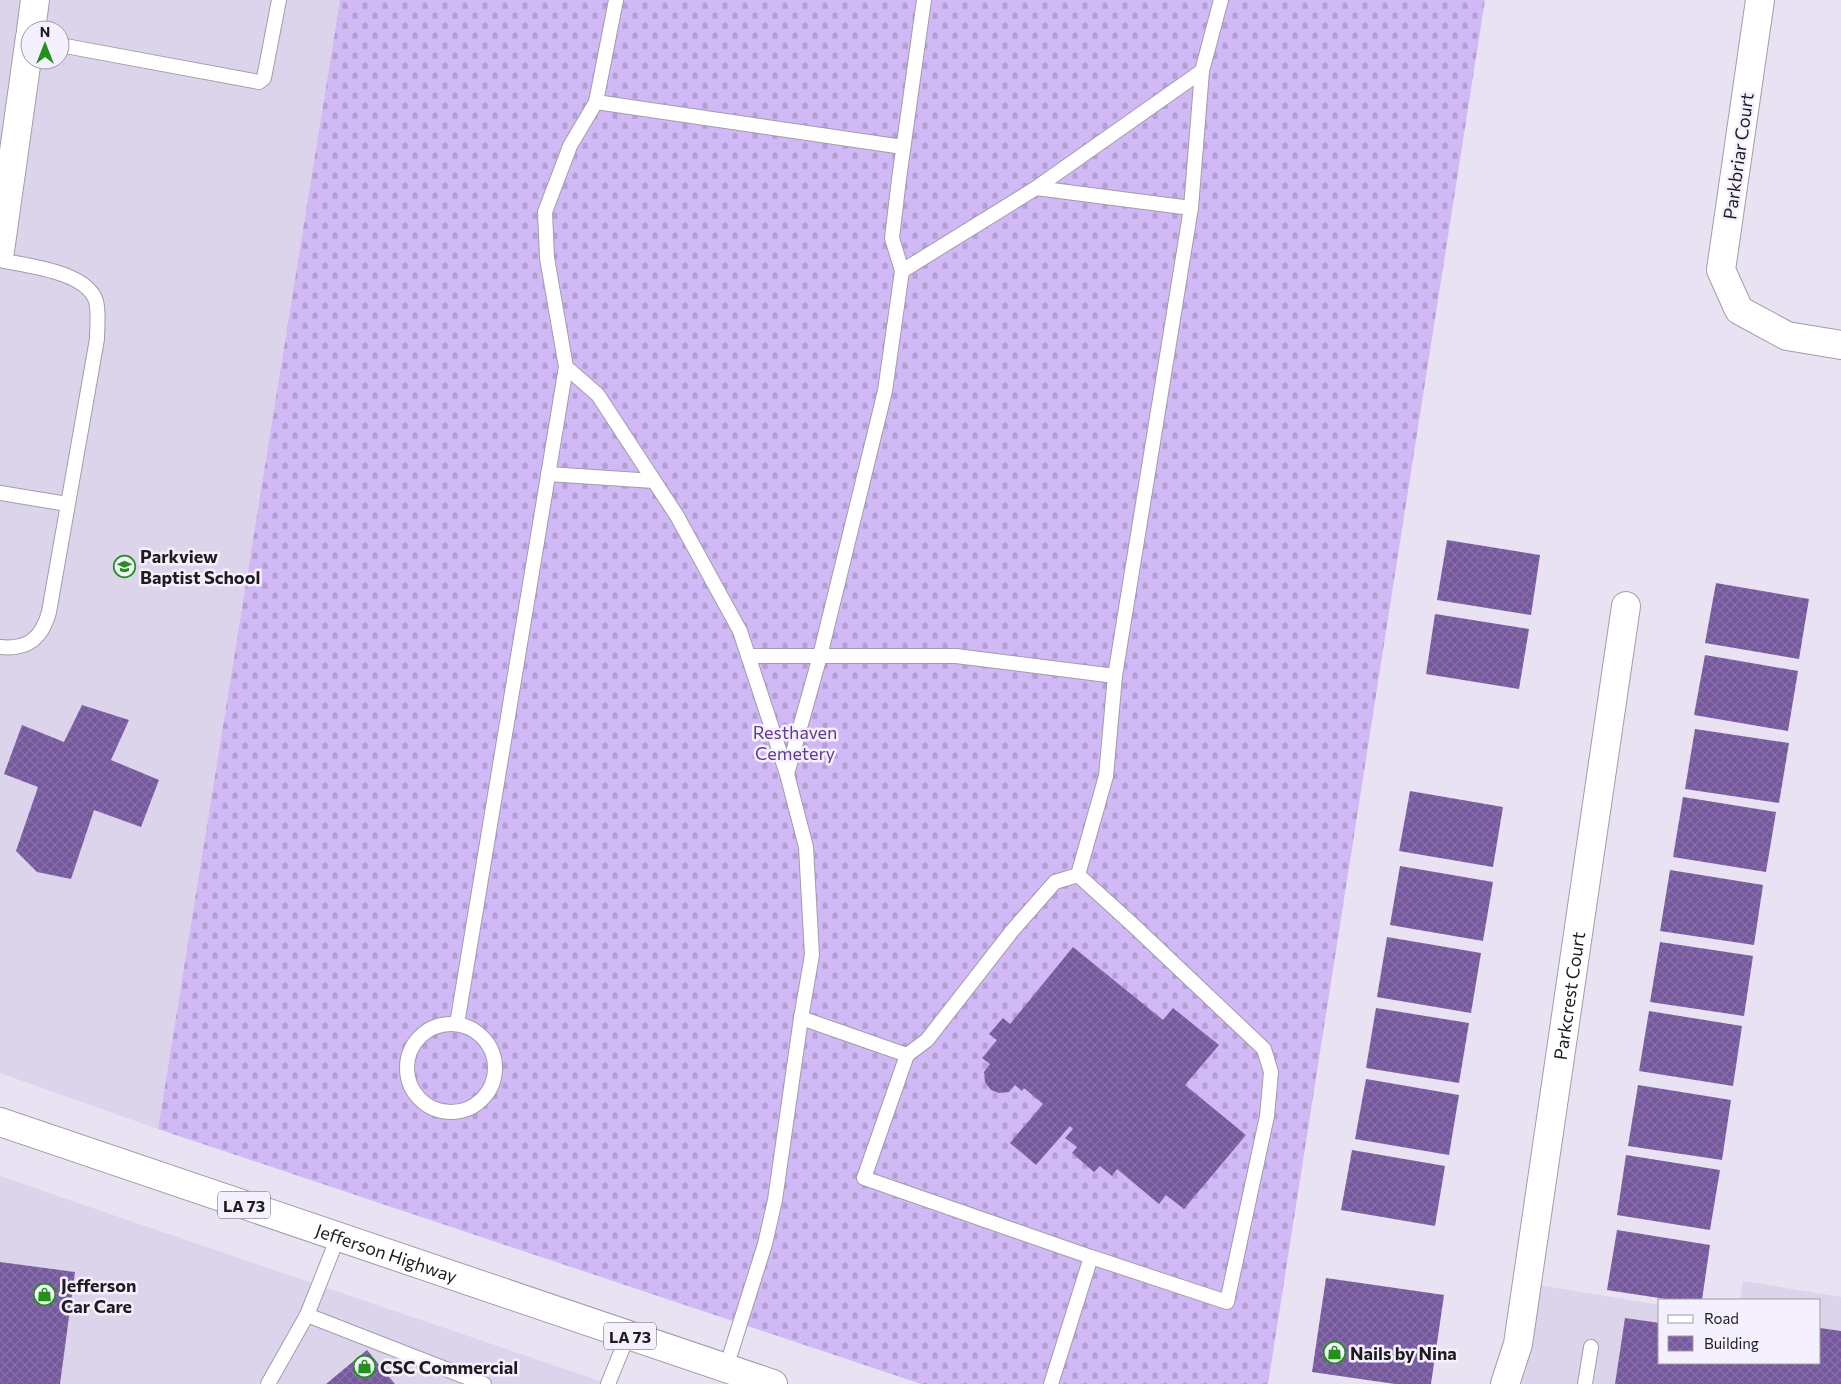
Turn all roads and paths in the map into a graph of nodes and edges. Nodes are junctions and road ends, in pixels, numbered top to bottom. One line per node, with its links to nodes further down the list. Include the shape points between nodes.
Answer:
1 (35, 0): 7 (street)
2 (279, 0): 8 (lane, via 264,78 259,82)
3 (616, 0): 11 (lane)
4 (924, 0): 12 (lane)
5 (1221, 0): 10 (lane)
6 (1760, 0): 18 (street, Parkbriar Court, via 1721,270 1739,310 1787,336)
7 (32, 20)
8 (70, 47)
9 (26, 70): 15 (street)
10 (1202, 71): 13 (lane); 14 (lane)
11 (596, 102): 12 (lane); 19 (lane, via 570,146 545,212 547,258)
12 (904, 147): 17 (lane, via 892,238)
13 (1036, 188): 14 (lane); 17 (lane)
14 (1191, 208): 28 (lane)
15 (0, 251)
16 (0, 260): 23 (lane, via 70,276 88,288 96,300 97,339)
17 (902, 271): 27 (lane, via 885,391)
18 (1841, 345)
19 (566, 366): 20 (lane); 21 (lane, via 598,395)
20 (548, 474): 21 (lane); 32 (lane)
21 (654, 482): 26 (lane, via 677,516 740,631)
22 (0, 493): 23 (lane)
23 (67, 504): 25 (lane, via 45,626 36,638 21,646)
24 (1626, 606): 46 (street, Parkcrest Court, via 1518,1344)
25 (0, 647)
26 (748, 656): 27 (lane); 29 (lane)
27 (820, 656): 28 (lane, via 956,656); 29 (lane)
28 (1114, 676): 30 (lane, via 1106,776)
29 (787, 774): 31 (lane, via 806,847 812,955)
30 (1078, 875): 33 (lane, via 1055,882 1012,931 927,1040); 36 (lane, via 1264,1049 1271,1072 1267,1116 1227,1302)
31 (801, 1018): 33 (lane); 40 (lane, via 776,1200 766,1244)
32 (458, 1024): 32 (lane, via 443,1024 430,1030 418,1038 410,1050 407,1064 413,1092 436,1110 465,1110 478,1104 494,1079 492,1051 484,1038)
33 (907, 1055): 36 (lane, via 864,1178)
34 (0, 1122): 35 (street, Jefferson Highway / LA 73)
35 (338, 1237): 37 (lane); 38 (street, Jefferson Highway / LA 73)
36 (1091, 1257): 45 (lane)
37 (307, 1315): 41 (lane); 42 (lane)
38 (628, 1335): 40 (street, Jefferson Highway / LA 73); 43 (lane)
39 (1591, 1347): 47 (lane)
40 (726, 1368): 44 (street, Jefferson Highway / LA 73)
41 (268, 1384)
42 (484, 1384)
43 (608, 1384)
44 (773, 1384)
45 (1051, 1384)
46 (1505, 1384)
47 (1585, 1384)

